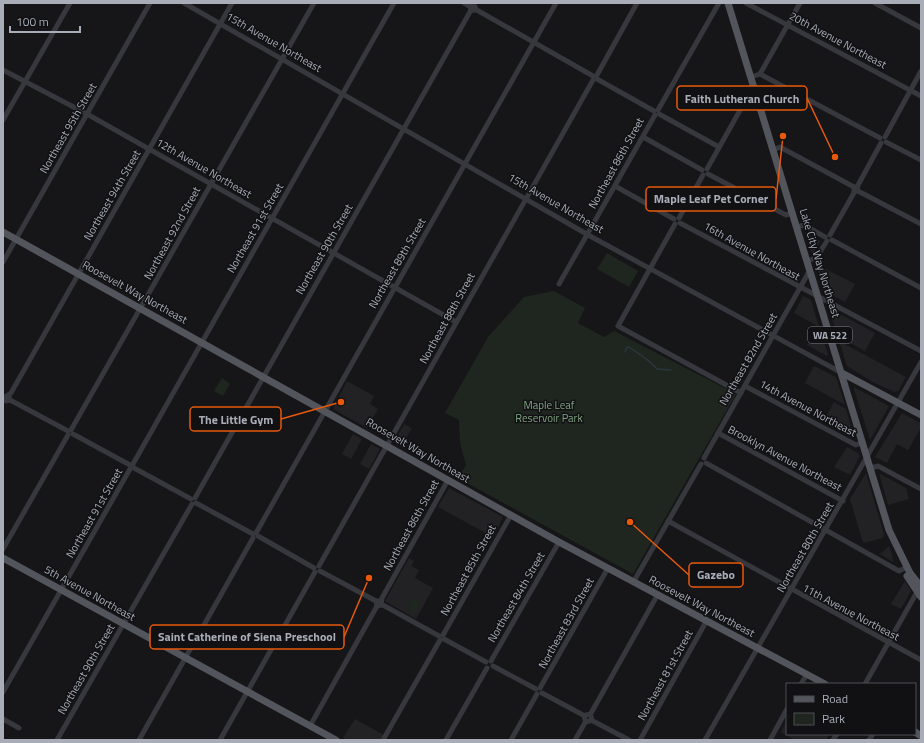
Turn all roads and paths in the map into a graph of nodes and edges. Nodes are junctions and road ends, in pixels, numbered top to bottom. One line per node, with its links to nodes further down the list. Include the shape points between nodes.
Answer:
1 (70, 3): 26 (street)
2 (150, 3): 32 (street, Northeast 95th Street)
3 (184, 3): 16 (street, 15th Avenue Northeast)
4 (232, 3): 16 (street, Northeast 94th Street)
5 (314, 3): 20 (street, Northeast 92nd Street)
6 (394, 3): 29 (street, Northeast 91st Street)
7 (464, 3): 15 (street)
8 (556, 3): 19 (street, Northeast 89th Street)
9 (637, 3): 24 (street, Northeast 88th Street)
10 (719, 3): 31 (street, Northeast 86th Street)
11 (728, 3): 25 (main road, Lake City Way Northeast / WA 522)
12 (746, 3): 17 (street, 20th Avenue Northeast)
13 (800, 3): 17 (street)
14 (875, 3): 18 (street)
15 (473, 7): 19 (street); 34 (street, Northeast 90th Street)
16 (221, 24): 20 (street, 15th Avenue Northeast); 38 (street, Northeast 94th Street)
17 (788, 25): 23 (street); 27 (street, 20th Avenue Northeast)
18 (921, 28)
19 (534, 43): 24 (street); 41 (street, Northeast 89th Street)
20 (282, 59): 29 (street, 15th Avenue Northeast); 43 (street, Northeast 92nd Street)
21 (3, 70): 26 (street, 12th Avenue Northeast)
22 (921, 71): 27 (street)
23 (760, 74): 25 (street); 36 (street)
24 (595, 77): 31 (street); 46 (street, Northeast 88th Street)
25 (751, 77): 28 (main road, Lake City Way Northeast / WA 522)
26 (25, 81): 32 (street, 12th Avenue Northeast); 33 (street)
27 (911, 90): 30 (street, 20th Avenue Northeast); 36 (street)
28 (756, 93): 37 (street, via 748,96); 39 (main road, Lake City Way Northeast / WA 522)
29 (342, 94): 34 (street, 15th Avenue Northeast); 48 (street, Northeast 91st Street)
30 (921, 96)
31 (656, 112): 35 (street, Northeast 86th Street); 37 (street)
32 (87, 114): 38 (street, 12th Avenue Northeast); 55 (street, Northeast 95th Street)
33 (3, 120)
34 (404, 129): 41 (street, 15th Avenue Northeast); 56 (street, Northeast 90th Street)
35 (643, 137): 42 (street); 44 (street, Northeast 86th Street)
36 (883, 140): 40 (street); 45 (street)
37 (719, 147): 42 (street)
38 (150, 149): 43 (street, 12th Avenue Northeast); 61 (street, Northeast 94th Street)
39 (773, 150): 45 (street, via 780,148); 47 (main road, Lake City Way Northeast / WA 522)
40 (921, 160)
41 (465, 164): 46 (street, 15th Avenue Northeast); 63 (street, Northeast 89th Street)
42 (705, 172): 47 (street, via 786,215); 49 (street)
43 (211, 184): 48 (street, 12th Avenue Northeast); 67 (street, Northeast 92nd Street)
44 (615, 186): 49 (street, 16th Avenue Northeast); 53 (street, Northeast 86th Street)
45 (856, 189): 50 (street); 54 (street)
46 (526, 199): 53 (street, 15th Avenue Northeast); 68 (street, Northeast 88th Street)
47 (793, 213): 51 (main road, Lake City Way Northeast / WA 522)
48 (272, 218): 56 (street, 12th Avenue Northeast); 70 (street, Northeast 91st Street)
49 (677, 221): 59 (street); 64 (street, 16th Avenue Northeast)
50 (921, 224)
51 (797, 228): 54 (street, via 804,225); 57 (main road, Lake City Way Northeast / WA 522)
52 (3, 232): 55 (main road, Roosevelt Way Northeast)
53 (588, 234): 59 (street, 15th Avenue Northeast); 62 (street, Northeast 86th Street)
54 (829, 238): 57 (street, via 816,258); 65 (street)
55 (16, 239): 58 (street, Northeast 95th Street); 61 (main road, Roosevelt Way Northeast)
56 (334, 253): 63 (street, 12th Avenue Northeast); 74 (street, Northeast 90th Street)
57 (807, 261): 60 (main road, Lake City Way Northeast / WA 522)
58 (3, 262)
59 (650, 268): 69 (street, 15th Avenue Northeast); 76 (street, via 618,326)
60 (810, 270): 64 (street, Northeast 82nd Street); 66 (main road, Lake City Way Northeast / WA 522)
61 (79, 273): 67 (main road, Roosevelt Way Northeast); 77 (street, Northeast 94th Street)
62 (559, 284)
63 (395, 288): 68 (street, 12th Avenue Northeast); 80 (street, Northeast 89th Street)
64 (800, 288): 66 (street, 16th Avenue Northeast); 69 (street, Northeast 82nd Street)
65 (921, 288)
66 (819, 298): 71 (street, 16th Avenue Northeast); 73 (main road, Lake City Way Northeast / WA 522)
67 (141, 308): 70 (main road, Roosevelt Way Northeast); 82 (street, Northeast 92nd Street)
68 (456, 322): 85 (street, Northeast 88th Street)
69 (773, 336): 73 (street, 15th Avenue Northeast); 75 (street, Northeast 82nd Street)
70 (202, 342): 74 (main road, Roosevelt Way Northeast); 88 (street, Northeast 91st Street)
71 (921, 351)
72 (921, 362): 78 (street, Northeast 80th Street)
73 (842, 372): 78 (main road, 15th Avenue Northeast); 84 (main road, Lake City Way Northeast / WA 522)
74 (263, 377): 80 (main road, Roosevelt Way Northeast); 92 (street, Northeast 90th Street)
75 (745, 386): 76 (street, Northeast 82nd Street); 84 (street, 14th Avenue Northeast, via 856,445)
76 (741, 393): 83 (street, Northeast 82nd Street)
77 (7, 398): 79 (street, Northeast 94th Street); 82 (street)
78 (899, 403): 81 (main road, 15th Avenue Northeast); 86 (street, Northeast 80th Street)
79 (3, 407)
80 (325, 410): 85 (main road, Roosevelt Way Northeast); 98 (street, Northeast 89th Street)
81 (921, 415)
82 (70, 433): 88 (street); 100 (street, Northeast 92nd Street)
83 (718, 433): 87 (street, Northeast 82nd Street); 93 (street, Brooklyn Avenue Northeast)
84 (863, 442): 86 (main road, Lake City Way Northeast / WA 522)
85 (387, 445): 90 (main road, Roosevelt Way Northeast); 103 (street, Northeast 88th Street)
86 (868, 458): 89 (main road, Lake City Way Northeast / WA 522); 93 (street, Northeast 80th Street)
87 (703, 462): 95 (street, Northeast 82nd Street); 96 (street)
88 (132, 466): 92 (street); 106 (street, Northeast 91st Street)
89 (870, 468): 91 (street, via 878,466); 97 (main road, Lake City Way Northeast / WA 522)
90 (448, 480): 94 (main road, Roosevelt Way Northeast); 110 (street, Northeast 86th Street)
91 (921, 489)
92 (193, 501): 98 (street); 112 (street, Northeast 90th Street)
93 (843, 501): 96 (street, Northeast 80th Street)
94 (511, 515): 99 (main road, Roosevelt Way Northeast); 113 (street, Northeast 85th Street)
95 (668, 521): 105 (street, Northeast 82nd Street); 107 (street, 11th Avenue Northeast)
96 (826, 530): 104 (street, via 899,571); 107 (street, Northeast 80th Street)
97 (889, 530): 104 (main road, Lake City Way Northeast / WA 522, via 891,542); 108 (main road, Lake City Way Northeast / WA 522)
98 (255, 535): 103 (street); 116 (street, Northeast 89th Street)
99 (559, 542): 102 (main road, Roosevelt Way Northeast); 118 (street, Northeast 84th Street)
100 (4, 547)
101 (3, 558): 106 (main road, 5th Avenue Northeast)
102 (608, 568): 105 (main road, Roosevelt Way Northeast); 123 (street, Northeast 83rd Street)
103 (317, 569): 110 (street); 125 (street, Northeast 88th Street)
104 (903, 569): 108 (main road, Lake City Way Northeast / WA 522)
105 (634, 581): 109 (main road, Roosevelt Way Northeast)
106 (61, 590): 112 (main road, 5th Avenue Northeast); 124 (street, Northeast 91st Street)
107 (791, 590): 114 (street, 11th Avenue Northeast); 115 (street, Northeast 80th Street)
108 (920, 592): 114 (street)
109 (658, 594): 111 (main road, Roosevelt Way Northeast); 127 (street)
110 (379, 603): 113 (street); 129 (street, Northeast 86th Street)
111 (707, 620): 115 (main road, Roosevelt Way Northeast); 140 (street, Northeast 81st Street)
112 (123, 624): 116 (main road, 5th Avenue Northeast); 131 (street, Northeast 90th Street)
113 (442, 638): 118 (street); 135 (street, Northeast 85th Street)
114 (888, 643): 117 (street, 11th Avenue Northeast); 122 (street)
115 (758, 648): 119 (main road, Roosevelt Way Northeast); 141 (street, Northeast 80th Street)
116 (186, 658): 125 (main road, 5th Avenue Northeast); 132 (street, Northeast 89th Street)
117 (921, 660)
118 (489, 664): 123 (street); 136 (street, Northeast 84th Street)
119 (806, 674): 120 (street); 121 (main road, Roosevelt Way Northeast)
120 (802, 683)
121 (823, 683)
122 (866, 683)
123 (539, 691): 127 (street); 137 (street, Northeast 83rd Street)
124 (3, 692)
125 (247, 692): 129 (main road, 5th Avenue Northeast); 133 (street, Northeast 88th Street)
126 (786, 711): 142 (street)
127 (588, 718): 138 (street); 139 (street)
128 (3, 719): 130 (street)
129 (310, 726): 134 (main road, 5th Avenue Northeast)
130 (19, 728)
131 (57, 740)
132 (139, 740)
133 (220, 740)
134 (336, 740)
135 (383, 740)
136 (446, 740)
137 (511, 740)
138 (575, 740)
139 (629, 740)
140 (640, 740)
141 (705, 740)
142 (770, 740)

